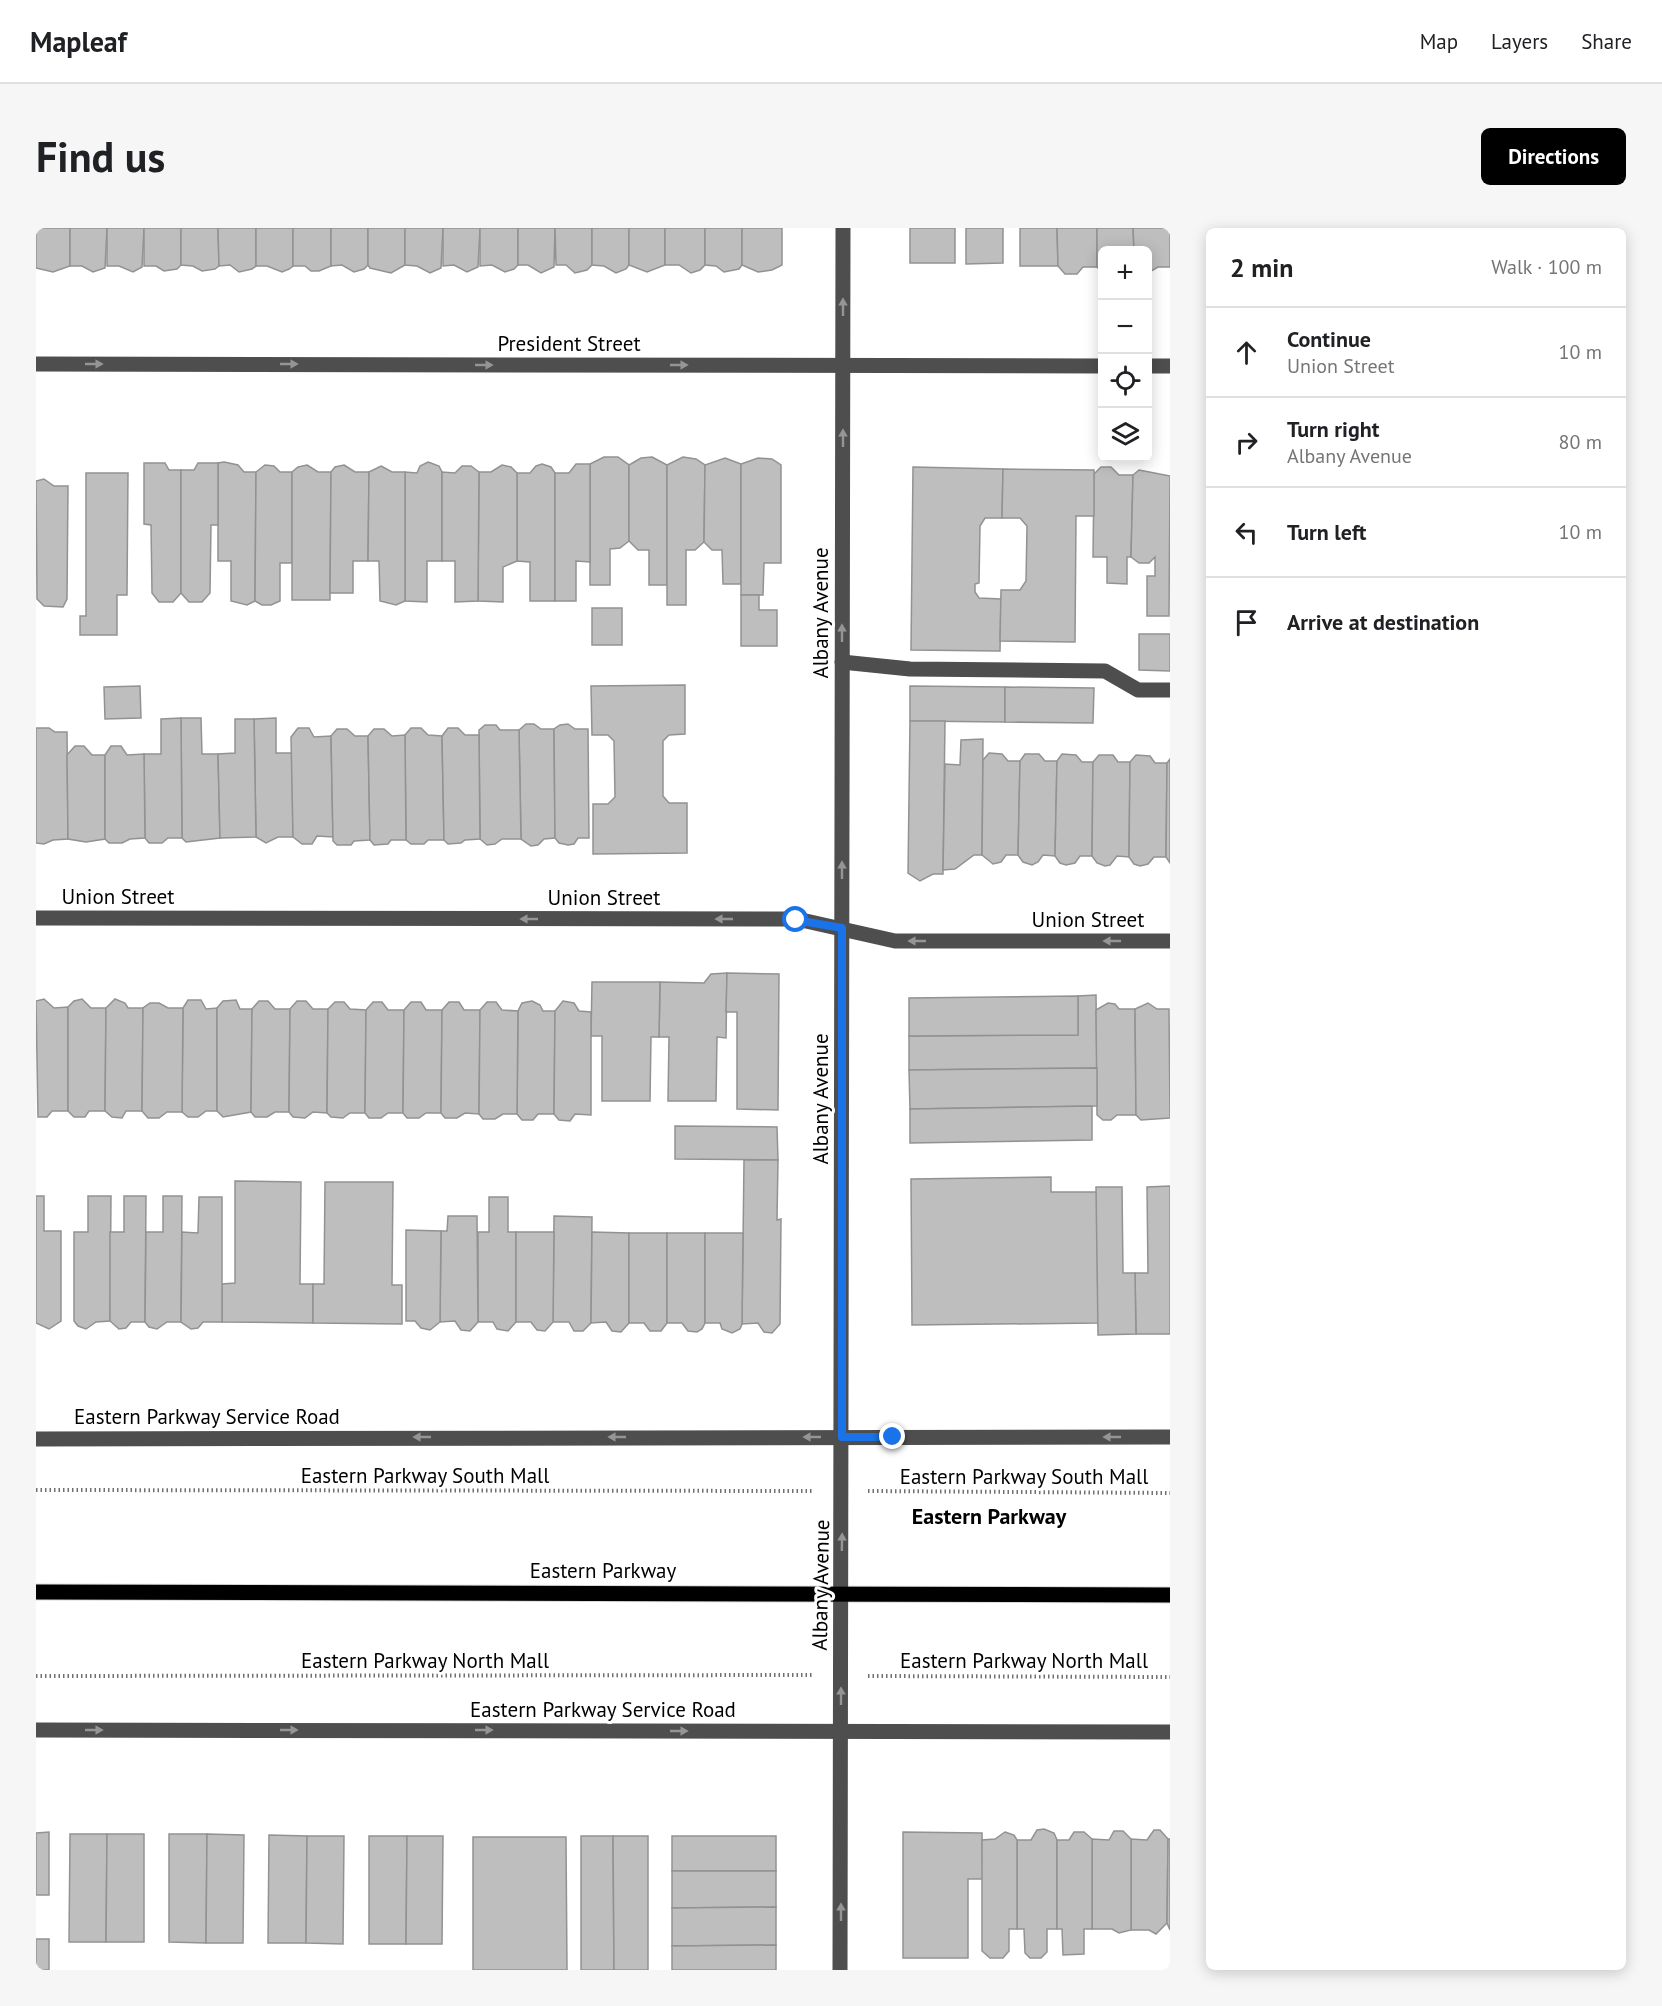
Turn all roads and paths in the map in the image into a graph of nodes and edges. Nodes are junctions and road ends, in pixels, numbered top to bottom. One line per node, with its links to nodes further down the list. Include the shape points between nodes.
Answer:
1 (843, 228): 3 (street, Albany Avenue, one-way to 1)
2 (36, 364): 3 (street, President Street, one-way to 3)
3 (843, 366): 4 (street, President Street); 7 (street, Albany Avenue, one-way to 3)
4 (1098, 366)
5 (1152, 366): 6 (street)
6 (1170, 366)
7 (842, 662): 8 (street, via 910,669 1105,671 1138,690); 10 (street, Albany Avenue, one-way to 7)
8 (1170, 690)
9 (36, 918): 10 (street, Union Street, one-way to 9, via 796,920)
10 (842, 928): 11 (street, Union Street, one-way to 10, via 895,940); 12 (street, Albany Avenue)
11 (1170, 941)
12 (842, 1437): 13 (street, Eastern Parkway Service Road, one-way to 12); 14 (street, Eastern Parkway Service Road, one-way to 14); 20 (street, Albany Avenue, one-way to 12)
13 (1170, 1437)
14 (36, 1438)
15 (36, 1490): 16 (path, Eastern Parkway South Mall)
16 (814, 1491)
17 (878, 1491): 18 (path, Eastern Parkway South Mall)
18 (1170, 1493)
19 (36, 1592): 20 (main road, Eastern Parkway)
20 (842, 1594): 21 (main road, Eastern Parkway); 27 (street, Albany Avenue, one-way to 20)
21 (1170, 1595)
22 (814, 1675): 23 (path, Eastern Parkway North Mall)
23 (36, 1676)
24 (878, 1676): 25 (path, Eastern Parkway North Mall)
25 (1170, 1677)
26 (36, 1730): 27 (street, Eastern Parkway Service Road, one-way to 27)
27 (841, 1731): 28 (street, Eastern Parkway Service Road); 29 (street, Albany Avenue, one-way to 27)
28 (1170, 1732)
29 (840, 1970)

